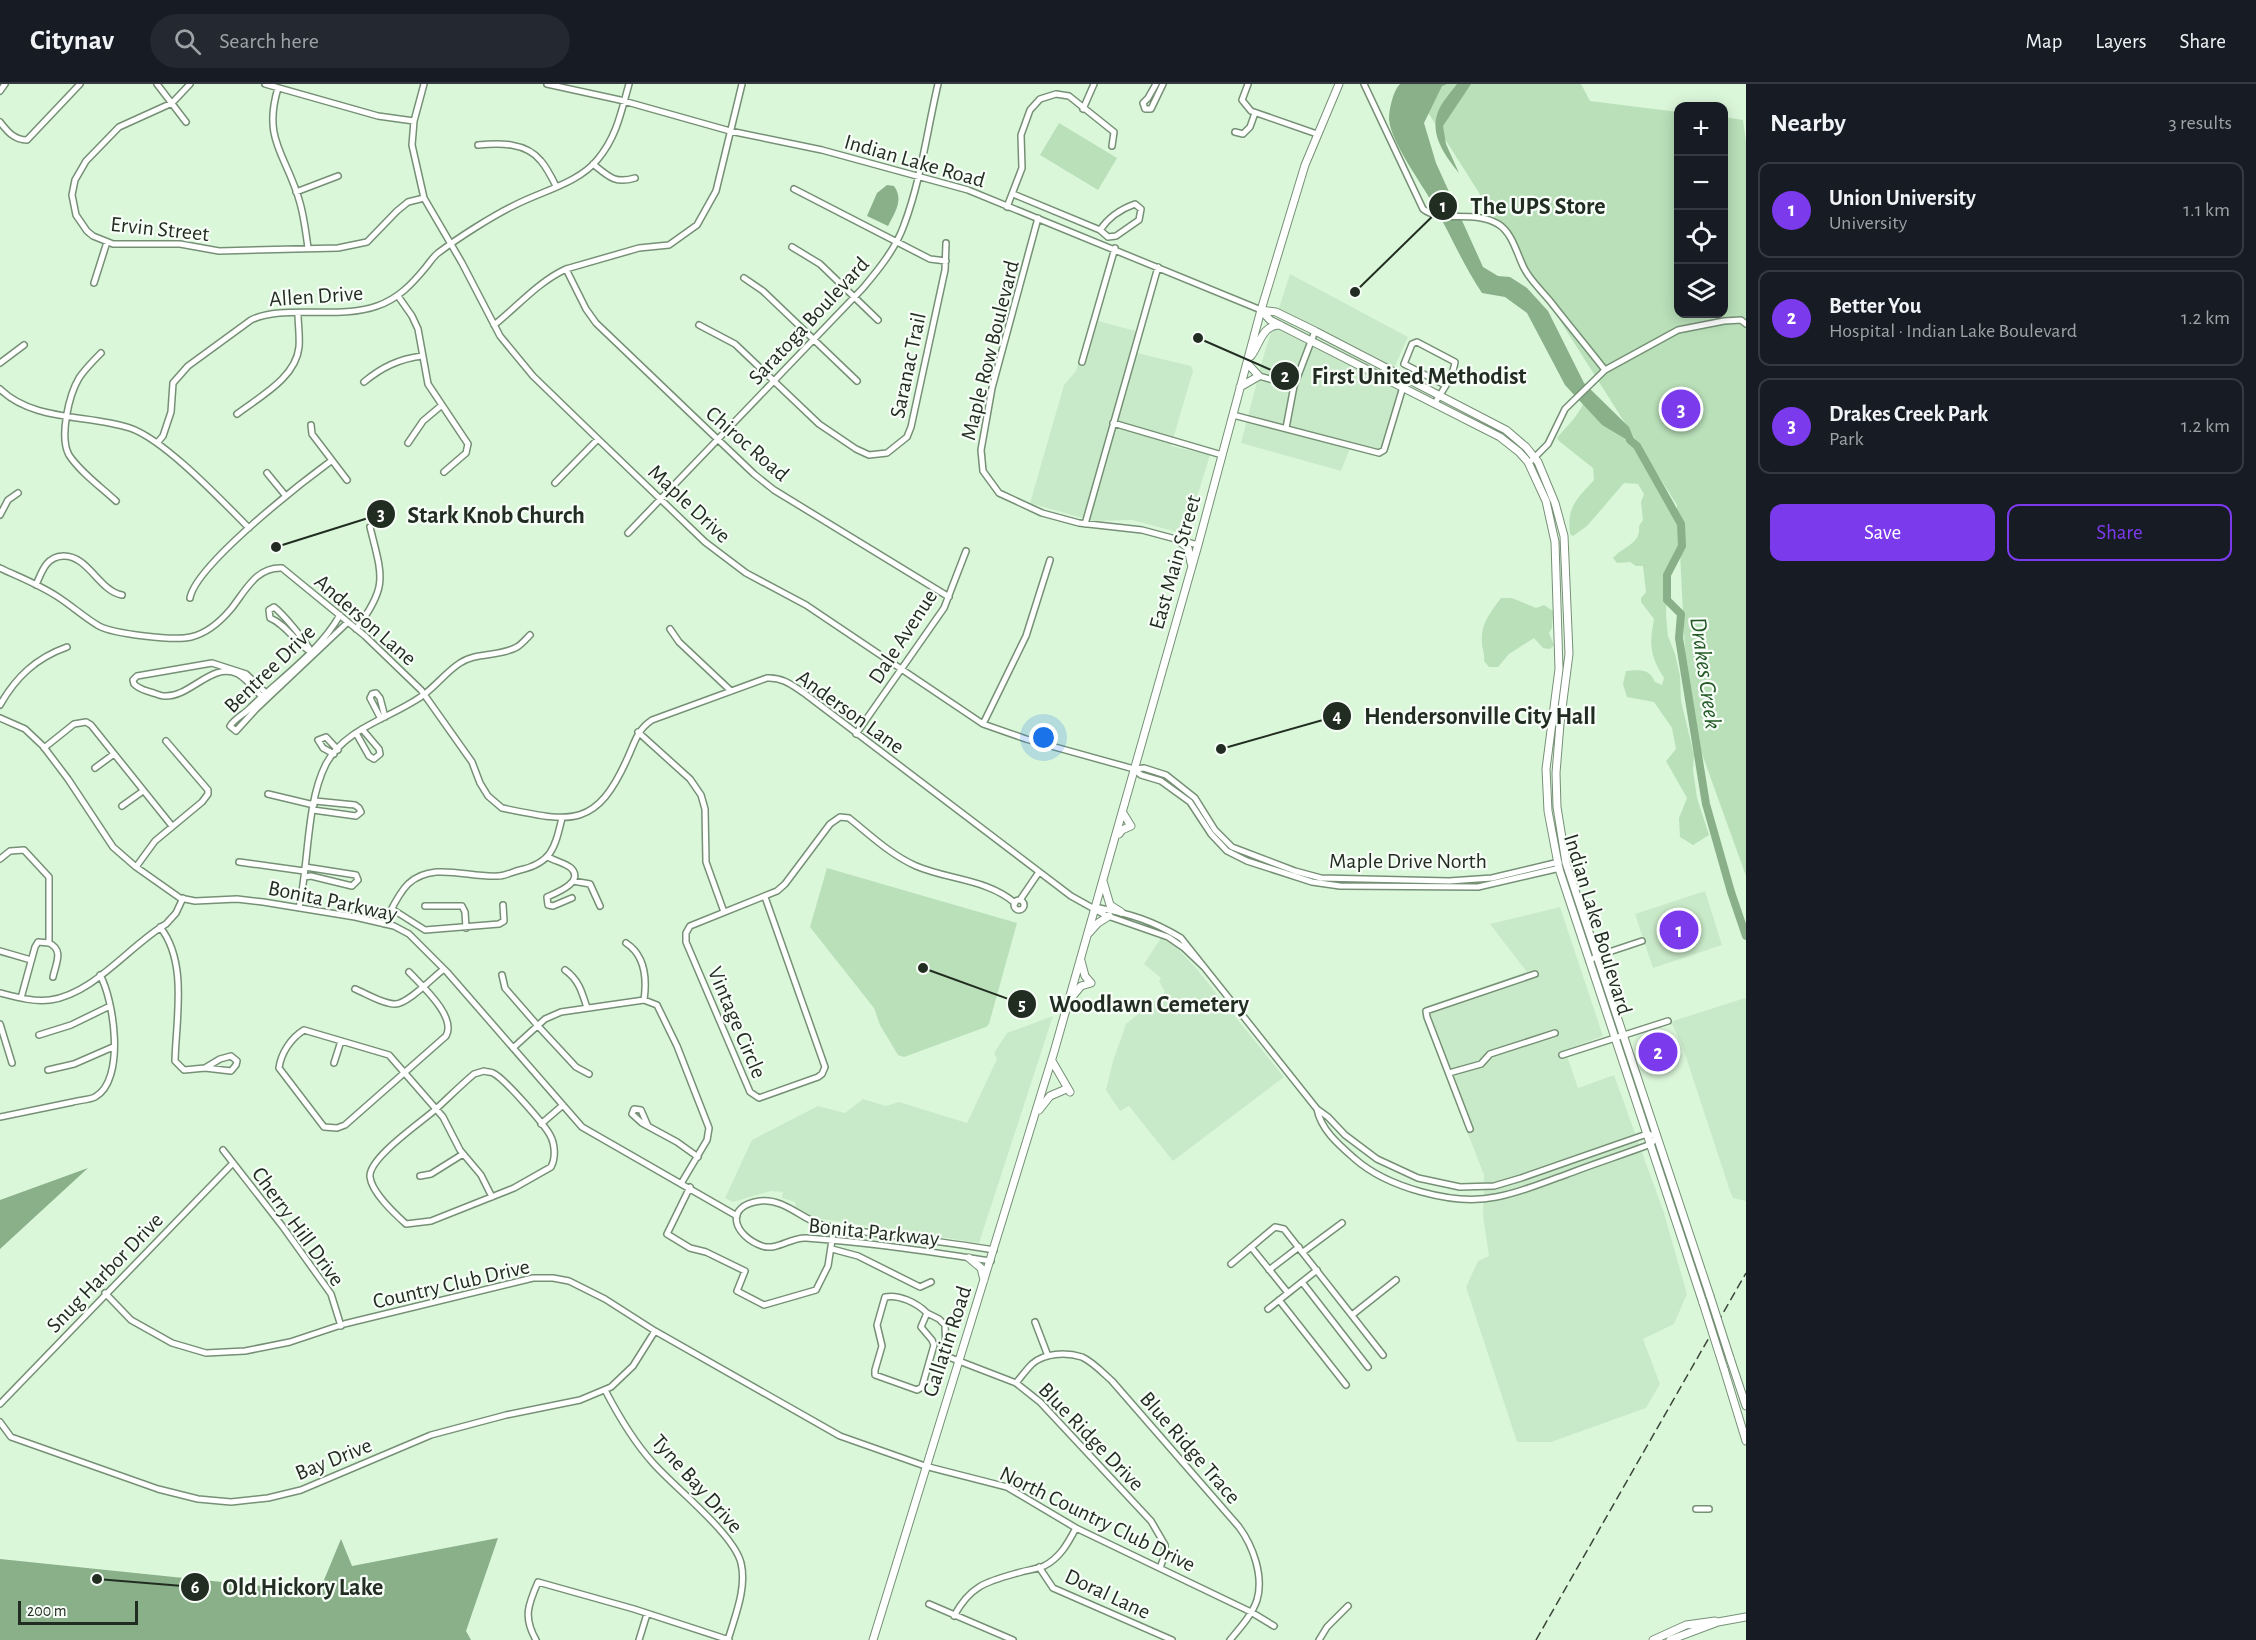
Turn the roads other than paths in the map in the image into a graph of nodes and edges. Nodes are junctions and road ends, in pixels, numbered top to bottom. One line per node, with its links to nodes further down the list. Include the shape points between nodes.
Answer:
1 (6, 84): 18 (street)
2 (80, 84): 24 (street, via 27,140 10,134)
3 (157, 84): 20 (street)
4 (190, 84): 20 (street, Ervin Street)
5 (265, 84): 17 (street)
6 (424, 84): 23 (street, Maple Drive)
7 (547, 84): 19 (street, Indian Lake Road)
8 (629, 84): 19 (street, Allen Drive)
9 (741, 84): 26 (street)
10 (938, 84): 33 (street, Saratoga Boulevard)
11 (1094, 84): 21 (street)
12 (1156, 84): 13 (street, via 1143,103 1145,109 1151,109)
13 (1163, 84)
14 (1248, 84): 22 (street, via 1242,100)
15 (1339, 84): 28 (main road, East Main Street)
16 (1364, 84): 77 (street, via 1422,209 1437,215 1488,218 1502,226 1526,271)
17 (278, 88): 23 (street, via 378,116); 37 (street, via 272,127)
18 (0, 91)
19 (624, 102): 26 (street, Indian Lake Road); 31 (street, Allen Drive, via 616,132)
20 (171, 103): 25 (street); 45 (street, Ervin Street, via 119,127 86,161 75,180 72,195 76,215 87,231)
21 (1083, 109): 30 (street, via 1114,132); 38 (street, via 1069,96 1056,94 1033,105 1021,135 1022,168)
22 (1256, 113): 27 (street, via 1246,131); 28 (street)
23 (414, 121): 39 (street, Maple Drive, via 412,145)
24 (0, 122)
25 (186, 122)
26 (730, 131): 33 (street, Indian Lake Road, via 822,150); 54 (street, via 716,191 697,225 669,246 639,249)
27 (1235, 132)
28 (1317, 134): 59 (main road, East Main Street)
29 (478, 145): 35 (street, via 505,142 532,153 541,160)
30 (1112, 146)
31 (593, 164): 34 (street, via 616,180); 35 (street, Allen Drive, via 583,174)
32 (338, 176): 37 (street)
33 (918, 177): 40 (street, Indian Lake Road, via 968,190); 46 (street, Saratoga Boulevard)
34 (635, 178)
35 (556, 186): 48 (street, Allen Drive, via 512,206)
36 (794, 189): 46 (street)
37 (296, 192): 50 (street)
38 (1013, 194): 40 (street); 42 (street)
39 (424, 198): 48 (street, Maple Drive); 50 (street, Ervin Street, via 408,202 367,242 338,248)
40 (1007, 207): 41 (street, Indian Lake Road)
41 (1038, 218): 43 (street, Indian Lake Road); 111 (street, Maple Row Boulevard, via 997,367 981,460 990,483 1006,498)
42 (1071, 218): 43 (street); 44 (street)
43 (1067, 230): 51 (street, Indian Lake Road)
44 (1100, 230): 44 (street, via 1108,237 1116,236 1139,220 1141,209 1135,204 1129,206 1106,221)
45 (107, 242): 50 (street, Ervin Street, via 124,246 180,244 219,251); 56 (street)
46 (896, 243): 52 (street, via 930,259); 58 (street, Saratoga Boulevard)
47 (946, 243): 52 (street, Saranac Trail)
48 (451, 245): 57 (street, Allen Drive, via 436,254); 63 (street, Maple Drive)
49 (792, 247): 58 (street, via 820,264)
50 (308, 248)
51 (1115, 249): 53 (street, Indian Lake Road); 74 (street)
52 (946, 261): 81 (street, Saranac Trail, via 912,427 894,448 878,455 856,449 831,433)
53 (1158, 267): 59 (street, Indian Lake Road); 92 (street)
54 (566, 268): 63 (street, via 546,278); 96 (street, Chiroc Road, via 596,323)
55 (744, 278): 67 (street)
56 (94, 283)
57 (398, 296): 60 (street, Allen Drive, via 375,307 339,314); 71 (street, via 415,322)
58 (854, 297): 61 (street); 67 (street, Saratoga Boulevard)
59 (1261, 310): 65 (main road, Indian Lake Boulevard, via 1270,321); 66 (main road, Indian Lake Boulevard, via 1276,312); 73 (main road, East Main Street)
60 (298, 314): 89 (street, via 299,347 292,367); 97 (street, Allen Drive, via 260,315 188,366 173,383 171,412)
61 (878, 320)
62 (1746, 324): 77 (street, via 1741,320 1724,321 1678,330)
63 (494, 325): 95 (street, Maple Drive, via 514,356)
64 (699, 325): 81 (street, Saranac Trail, via 735,344)
65 (1280, 325): 68 (main road, Indian Lake Boulevard); 73 (main road, via 1267,328)
66 (1315, 331): 68 (street); 72 (main road, Indian Lake Boulevard)
67 (814, 339): 79 (street); 81 (street, Saratoga Boulevard)
68 (1311, 340): 76 (main road, Indian Lake Boulevard); 83 (street)
69 (24, 345): 75 (street)
70 (100, 353): 91 (street, via 78,380)
71 (422, 356): 80 (street, via 381,368); 88 (street, via 428,384)
72 (1361, 356): 76 (main road); 87 (main road, Indian Lake Boulevard)
73 (1248, 360): 78 (main road); 84 (main road, East Main Street)
74 (1082, 362)
75 (0, 363)
76 (1358, 364): 85 (main road, Indian Lake Boulevard)
77 (1605, 370): 100 (street, via 1572,400 1550,442)
78 (1259, 376): 83 (street); 84 (main road)
79 (857, 381)
80 (364, 382)
81 (773, 382): 96 (street, Saratoga Boulevard)
82 (1445, 385): 82 (street, via 1404,364 1412,344 1417,342 1455,362); 87 (street)
83 (1294, 386): 94 (street)
84 (1240, 387): 90 (main road, East Main Street)
85 (1403, 387): 87 (main road, Indian Lake Boulevard); 94 (street, via 1384,450 1379,453)
86 (0, 389): 91 (street, via 34,409)
87 (1437, 400): 100 (main road, Indian Lake Boulevard)
88 (442, 405): 98 (street, via 423,421); 102 (street, via 468,447)
89 (237, 414)
90 (1233, 415): 94 (street); 99 (main road, East Main Street)
91 (67, 416): 97 (street, via 131,428); 109 (street, via 64,438 70,455)
92 (1113, 423): 99 (street); 111 (street)
93 (311, 425): 101 (street, via 312,434)
94 (1286, 428)
95 (598, 439): 105 (street); 108 (street, Maple Drive)
96 (717, 440): 108 (street, Saratoga Boulevard); 125 (street, Chiroc Road, via 774,490)
97 (157, 443): 113 (street)
98 (408, 443)
99 (1222, 455): 116 (main road, East Main Street)
100 (1532, 460): 122 (main road, Indian Lake Boulevard, via 1550,514); 123 (main road, Indian Lake Boulevard, via 1546,479 1558,512 1564,536)
101 (332, 461): 104 (street); 107 (street)
102 (444, 472)
103 (267, 473): 107 (street)
104 (347, 480)
105 (555, 483)
106 (18, 493): 110 (street, via 8,500)
107 (285, 495): 113 (street)
108 (660, 498): 114 (street, Saratoga Boulevard); 134 (street, Maple Drive, via 705,542 746,573 806,604)
109 (116, 501)
110 (0, 515)
111 (1085, 524): 115 (street, Maple Row Boulevard, via 1142,530)
112 (370, 527): 129 (street, via 381,585 372,608)
113 (249, 528): 126 (street, via 199,579)
114 (628, 532)
115 (1178, 540): 116 (street, Maple Row Boulevard); 119 (main road, via 1188,548)
116 (1198, 545): 119 (main road, East Main Street)
117 (966, 551): 125 (street, Dale Avenue)
118 (1050, 560): 140 (street, via 1026,636)
119 (1192, 567): 149 (main road, East Main Street)
120 (0, 568): 121 (street)
121 (36, 585): 124 (street, via 49,560 71,556 115,594); 127 (street, Anderson Lane, via 107,629 189,638 221,621 266,569 282,567)
122 (1557, 593): 123 (main road); 161 (main road, Indian Lake Boulevard, via 1559,669 1546,769 1548,811)
123 (1566, 593): 161 (main road, Indian Lake Boulevard, via 1569,654 1556,773)
124 (122, 595)
125 (949, 597): 134 (street, Dale Avenue)
126 (190, 598)
127 (340, 615): 128 (street, Anderson Lane); 133 (street, Bentree Drive)
128 (348, 622): 129 (street, Anderson Lane); 137 (street, Bentree Drive, via 233,730 232,722)
129 (356, 629): 136 (street, Anderson Lane)
130 (670, 629): 135 (street)
131 (530, 635): 136 (street, via 516,648 468,658)
132 (67, 647): 138 (street, via 23,672)
133 (311, 652): 133 (street, via 270,618 269,610 274,607 283,615); 137 (street, Bentree Drive)
134 (902, 669): 140 (street, Maple Drive); 144 (street, Dale Avenue)
135 (730, 691): 142 (street, Anderson Lane, via 666,714); 144 (street, Anderson Lane, via 775,678 797,688)
136 (424, 694): 141 (street); 155 (street, Anderson Lane, via 469,757 480,783 495,803 502,808)
137 (264, 695): 137 (street, via 229,671 184,692 164,696 140,689 133,680 137,676 212,663 246,674)
138 (0, 705)
139 (0, 718): 146 (street, Bonita Parkway, via 25,729)
140 (983, 724): 149 (street, Maple Drive)
141 (362, 729): 143 (street); 143 (street, via 379,750 377,758 369,756)
142 (638, 732): 155 (street, Anderson Lane, via 621,772 596,807 578,817); 176 (street, via 690,779 701,795 706,862)
143 (356, 733): 152 (street, via 327,763)
144 (856, 734): 164 (street, Anderson Lane)
145 (166, 741): 156 (street, via 208,790 202,802)
146 (44, 748): 147 (street, via 74,724 86,722); 162 (street, Bonita Parkway, via 110,843)
147 (114, 754): 148 (street); 150 (street)
148 (95, 768)
149 (1134, 770): 154 (main road, East Main Street); 161 (street, Maple Drive North, via 1144,768 1166,775 1193,800 1213,832 1232,847 1268,864 1321,881 1493,881)
150 (143, 791): 153 (street); 156 (street)
151 (268, 794): 152 (street)
152 (314, 805): 152 (street, via 355,805 361,812 356,816); 163 (street)
153 (122, 806)
154 (1123, 813): 157 (main road, East Main Street); 157 (main road, via 1131,825)
155 (562, 818): 158 (street)
156 (172, 826): 162 (street)
157 (1115, 838): 166 (main road, East Main Street)
158 (548, 857): 165 (street, via 572,869); 175 (street, via 534,867 499,877 451,872 426,874 410,883)
159 (0, 859): 184 (street, via 10,851 24,850 49,877)
160 (239, 862): 163 (street)
161 (1561, 865): 187 (main road, Indian Lake Boulevard); 190 (main road, Indian Lake Boulevard)
162 (136, 867): 168 (street, Bonita Parkway)
163 (304, 872): 163 (street, via 352,886 358,880 356,875); 173 (street)
164 (1039, 872): 167 (street, Vintage Circle, via 1017,902 995,890 907,862 843,817 833,820 785,884); 174 (street, Anderson Lane)
165 (573, 880): 169 (street, via 546,900 553,906); 172 (street, via 590,884)
166 (1103, 880): 174 (main road, East Main Street); 177 (main road, via 1108,902)
167 (765, 897): 176 (street, Vintage Circle); 176 (street, Vintage Circle, via 825,1066 818,1077 763,1098 750,1092 686,942 690,926)
168 (183, 898): 173 (street, Bonita Parkway, via 237,899); 180 (street, via 176,913)
169 (572, 898)
170 (503, 905): 181 (street, via 502,923)
171 (425, 906): 181 (street, via 462,906)
172 (600, 906)
173 (299, 908): 179 (street, Bonita Parkway)
174 (1094, 908): 177 (street); 178 (street, Anderson Lane); 182 (main road, East Main Street)
175 (392, 909): 179 (street); 181 (street, via 425,930)
176 (724, 912)
177 (1121, 912): 191 (street, via 1160,925 1181,938)
178 (1109, 916): 182 (main road); 191 (street, Anderson Lane, via 1168,937)
179 (384, 924): 192 (street, Bonita Parkway, via 409,934)
180 (160, 927): 196 (street); 222 (street, via 170,942 178,970 175,1061 184,1070)
181 (466, 928)
182 (1087, 936): 188 (main road, East Main Street)
183 (1642, 941): 187 (street)
184 (49, 943): 189 (street, via 38,942); 198 (street, via 59,951)
185 (626, 943): 203 (street, via 644,967)
186 (0, 951): 189 (street)
187 (1597, 956): 190 (street); 212 (main road, Indian Lake Boulevard)
188 (1080, 959): 204 (main road, East Main Street); 204 (main road, via 1091,983 1081,986)
189 (31, 960): 202 (street)
190 (1589, 961): 213 (main road, Indian Lake Boulevard)
191 (1203, 967): 229 (street)
192 (444, 969): 199 (street); 216 (street, Bonita Parkway)
193 (565, 970): 206 (street, via 580,986)
194 (409, 972): 199 (street)
195 (1535, 974): 225 (street, via 1426,1011)
196 (99, 975): 202 (street, via 81,988 50,1000); 205 (street)
197 (502, 975): 209 (street, via 505,988)
198 (53, 977)
199 (422, 987): 200 (street, via 399,1004); 224 (street, via 439,1006 450,1030)
200 (355, 989)
201 (0, 993): 202 (street)
202 (21, 998)
203 (644, 1000): 206 (street); 240 (street, via 657,1005 707,1119 707,1140)
204 (1069, 1000): 217 (main road, East Main Street)
205 (110, 1006): 211 (street); 215 (street)
206 (587, 1008): 209 (street, via 561,1012)
207 (1668, 1021): 212 (street)
208 (0, 1024): 220 (street)
209 (538, 1026): 216 (street); 226 (street, via 576,1067)
210 (1555, 1033): 225 (street, via 1490,1054 1481,1064)
211 (39, 1035)
212 (1623, 1036): 213 (street); 236 (main road, Indian Lake Boulevard)
213 (1615, 1039): 218 (street); 235 (main road, Indian Lake Boulevard)
214 (341, 1041): 221 (street); 224 (street, via 389,1055); 224 (street, via 304,1030 295,1035 280,1059 279,1068 324,1127 345,1125)
215 (113, 1047): 223 (street, via 74,1064); 231 (street, via 111,1079 96,1097)
216 (513, 1048): 227 (street, Bonita Parkway)
217 (1054, 1052): 219 (main road, Gallatin Road)
218 (1562, 1055)
219 (1052, 1061): 230 (main road, Gallatin Road); 230 (main road, via 1067,1091 1050,1096)
220 (12, 1063)
221 (334, 1063)
222 (205, 1068): 222 (street, via 231,1071 237,1060 226,1056)
223 (48, 1070)
224 (405, 1073): 228 (street)
225 (1449, 1073): 234 (street)
226 (589, 1074)
227 (563, 1105): 232 (street); 243 (street, Bonita Parkway, via 582,1126)
228 (435, 1109): 232 (street, via 474,1074 493,1072); 239 (street); 245 (street, via 372,1167 370,1177 385,1204 406,1224 431,1221)
229 (1317, 1109): 235 (street, via 1377,1159 1418,1178 1460,1187 1494,1186); 237 (street, via 1319,1121 1339,1145 1368,1170 1415,1190 1459,1199 1494,1198 1522,1190)
230 (1036, 1114): 252 (main road, Gallatin Road)
231 (0, 1118)
232 (541, 1124): 245 (street, via 551,1136 555,1153 551,1167)
233 (648, 1126): 240 (street)
234 (1470, 1129)
235 (1647, 1134): 236 (street); 237 (main road, Indian Lake Boulevard)
236 (1658, 1136): 237 (street); 280 (main road, Indian Lake Boulevard, bridge)
237 (1651, 1144): 282 (main road, Indian Lake Boulevard, bridge)
238 (223, 1150): 241 (street, Cherry Hill Drive)
239 (462, 1154): 242 (street, via 431,1174); 245 (street, via 481,1175)
240 (698, 1157): 243 (street)
241 (233, 1163): 263 (street, Snug Harbor Drive); 270 (street, Cherry Hill Drive, via 331,1294)
242 (420, 1176)
243 (682, 1182): 244 (street, Bonita Parkway)
244 (690, 1187): 246 (street, Bonita Parkway); 251 (street, via 668,1236 745,1271 737,1291 764,1305 816,1290)
245 (492, 1197)
246 (737, 1216): 248 (street, Bonita Parkway, via 740,1209 760,1201 776,1202 808,1220); 249 (street, Bonita Parkway, via 741,1232 753,1243 767,1248 802,1237)
247 (1342, 1223): 253 (street)
248 (834, 1227): 249 (street); 252 (street, Bonita Parkway)
249 (834, 1241): 251 (street); 254 (street, Bonita Parkway)
250 (1251, 1247): 253 (street, via 1279,1227); 256 (street); 257 (street)
251 (832, 1249): 261 (street, via 858,1256 920,1287)
252 (994, 1250): 255 (main road, Gallatin Road)
253 (1301, 1250): 257 (street); 258 (street)
254 (969, 1258): 255 (street, Bonita Parkway); 260 (main road, via 981,1268)
255 (991, 1261): 260 (main road, Gallatin Road)
256 (1230, 1264)
257 (1269, 1270): 264 (street)
258 (1317, 1270): 262 (street); 268 (street)
259 (1396, 1280): 268 (street)
260 (984, 1281): 274 (main road, Gallatin Road)
261 (931, 1282)
262 (1302, 1282): 264 (street); 275 (street)
263 (105, 1293): 270 (street, Country Club Drive, via 131,1320 172,1344 206,1353 246,1351); 279 (street, Snug Harbor Drive)
264 (1288, 1293): 265 (street)
265 (1280, 1300): 266 (street); 277 (street)
266 (1268, 1309)
267 (927, 1313): 267 (street, via 921,1327 934,1345 921,1387 910,1389 875,1375 882,1346 877,1325 885,1297 919,1305); 274 (street, via 945,1325 946,1356)
268 (1352, 1315): 272 (street)
269 (1035, 1322): 273 (street)
270 (341, 1326): 271 (street, Country Club Drive, via 533,1278 553,1278 569,1281 605,1299)
271 (656, 1330): 278 (street, Bay Drive, via 633,1366); 283 (street, Country Club Drive, via 840,1436)
272 (1383, 1355)
273 (1048, 1356): 276 (street, via 1033,1363); 291 (street, Blue Ridge Trace, via 1069,1355 1091,1363 1239,1527 1251,1547 1258,1574 1259,1587)
274 (959, 1362): 276 (street, Blue Ridge Drive); 283 (main road, Gallatin Road)
275 (1368, 1367)
276 (1016, 1383): 288 (street, Blue Ridge Drive, via 1040,1402 1150,1521 1165,1545)
277 (1346, 1385)
278 (605, 1390): 281 (street, Bay Drive, via 580,1400 506,1414 430,1435 301,1491 238,1501 158,1489 11,1437); 299 (street, Tyne Bay Drive, via 651,1461 721,1531 741,1562 741,1594)
279 (0, 1404)
280 (1746, 1406)
281 (1, 1427)
282 (1746, 1441)
283 (925, 1466): 286 (street, North Country Club Drive, via 1007,1487); 300 (main road, Gallatin Road)
284 (1696, 1509): 285 (street)
285 (1708, 1509)
286 (1076, 1528): 287 (street, via 1064,1550); 288 (street, North Country Club Drive)
287 (1039, 1568): 293 (street, via 994,1580 974,1590 963,1599); 302 (street, Doral Lane, via 1053,1588)
288 (1160, 1568): 291 (street, North Country Club Drive)
289 (929, 1604): 293 (street)
290 (1348, 1606): 304 (street)
291 (1251, 1612): 295 (street, North Country Club Drive); 303 (street, Blue Ridge Trace)
292 (647, 1614): 297 (street, Tyne Bay Drive, via 538,1582 527,1617); 298 (street); 299 (street, Tyne Bay Drive)
293 (954, 1616): 301 (street)
294 (1746, 1617): 296 (main road)
295 (1274, 1626)
296 (1677, 1632): 305 (main road); 306 (main road); 307 (main road)
297 (536, 1640)
298 (639, 1640)
299 (728, 1640)
300 (873, 1640)
301 (1013, 1640)
302 (1172, 1640)
303 (1230, 1640)
304 (1319, 1640)
305 (1653, 1640)
306 (1659, 1640)
307 (1670, 1640)

